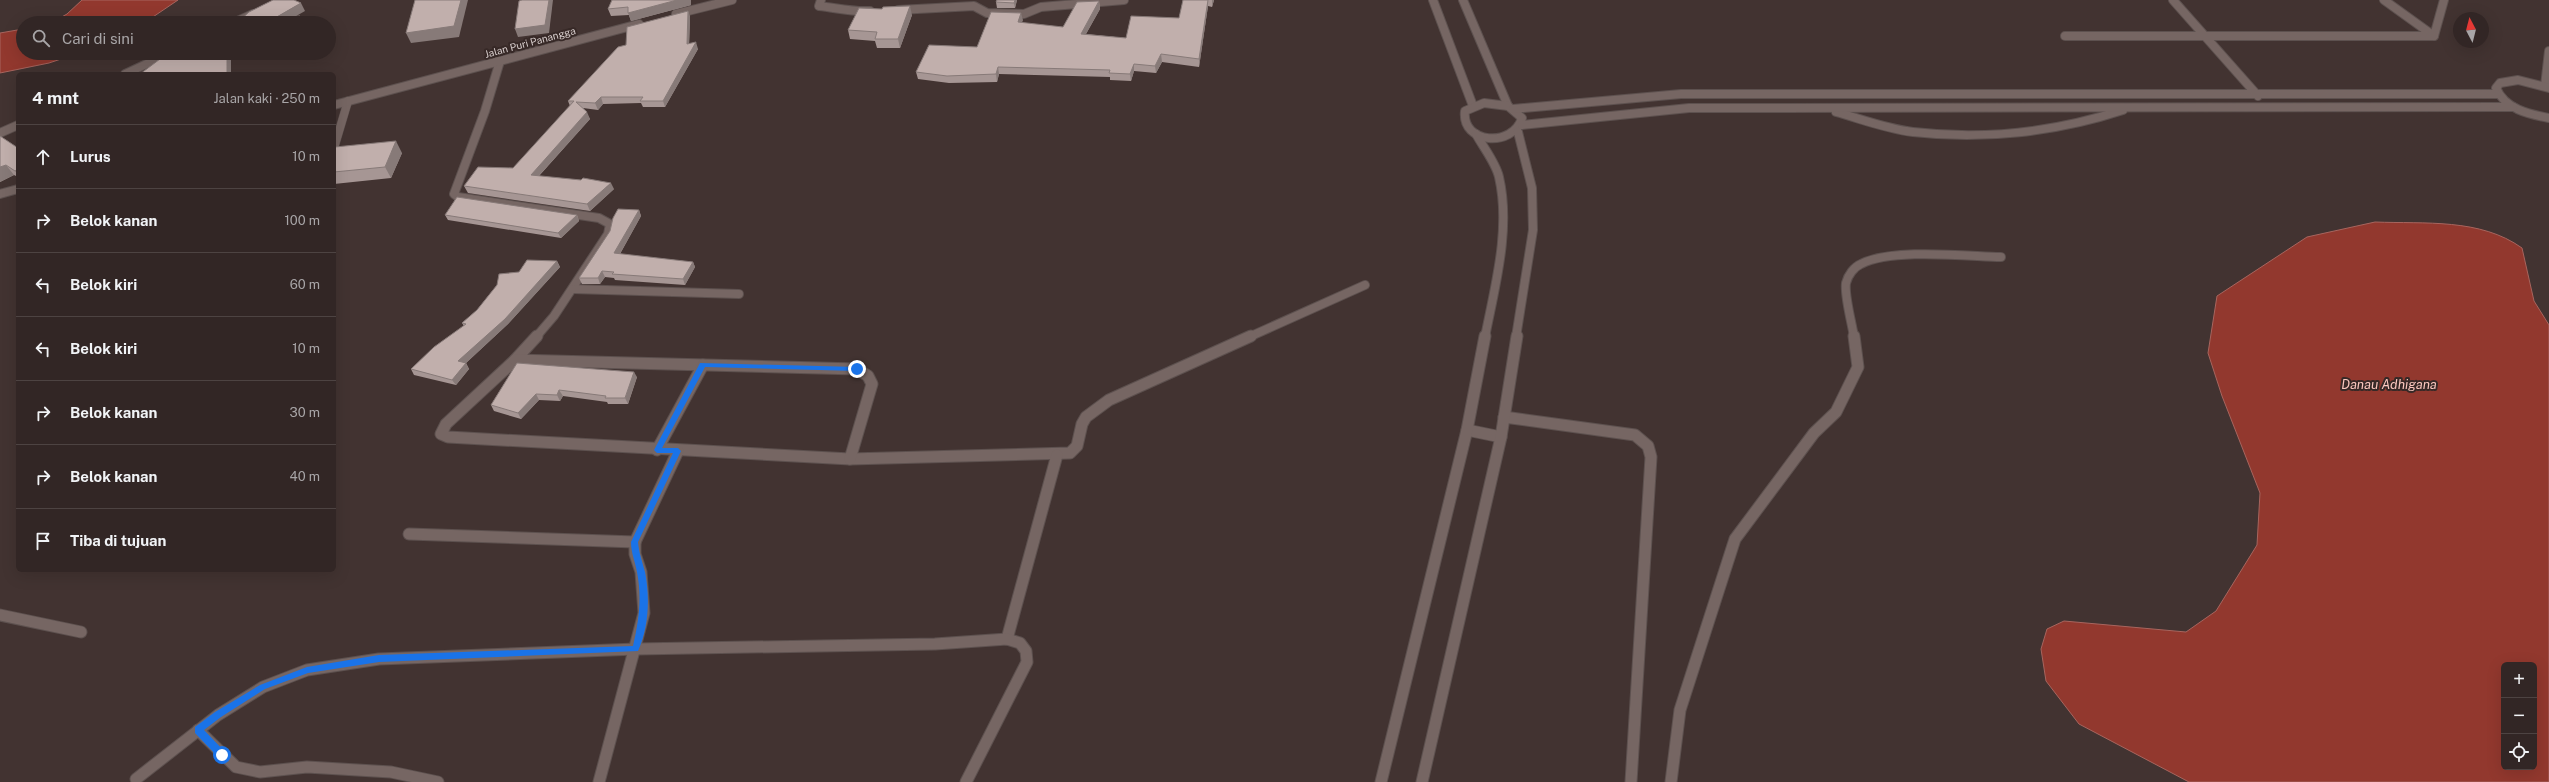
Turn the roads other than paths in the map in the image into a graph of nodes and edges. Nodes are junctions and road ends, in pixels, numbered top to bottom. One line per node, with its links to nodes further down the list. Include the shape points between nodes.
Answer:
1 (732, 0): 11 (street)
2 (820, 0): 3 (street, via 819,6 847,9 851,12 974,6 987,13 1024,14 1041,7)
3 (1124, 0)
4 (1433, 0): 26 (street)
5 (1463, 0): 31 (street)
6 (2173, 0): 14 (street)
7 (2384, 0): 15 (street)
8 (2444, 0): 15 (street)
9 (261, 10): 10 (street)
10 (248, 16)
11 (670, 16)
12 (647, 22): 18 (street, Jalan Puri Panangga)
13 (2065, 36): 14 (street)
14 (2205, 36): 15 (street); 21 (street)
15 (2434, 36)
16 (2549, 51): 20 (street)
17 (155, 60): 19 (street)
18 (500, 61): 24 (street, Jalan Puri Panangga); 42 (street, via 485,111 454,194 458,197 606,221 610,224 608,234)
19 (130, 72)
20 (2547, 87): 23 (street, via 2518,80 2507,81 2500,83 2496,88)
21 (2255, 92): 22 (street); 23 (street); 27 (street)
22 (1800, 93): 28 (street); 31 (street, via 1681,94)
23 (2497, 94): 30 (street)
24 (348, 101): 25 (street, Jalan Puri Panangga); 37 (lane)
25 (336, 104)
26 (1473, 106): 31 (street, via 1484,103); 36 (street, via 1465,111 1462,118 1468,129)
27 (2267, 106): 29 (street); 30 (street)
28 (1807, 107): 29 (street); 29 (street, via 1848,114 1911,132 1944,134 2036,131 2087,122); 34 (street, via 1689,108)
29 (2132, 107)
30 (2513, 107): 32 (street)
31 (1511, 108): 34 (street, via 1522,118)
32 (2549, 118)
33 (16, 126): 35 (street)
34 (1520, 129): 36 (street, via 1498,138); 46 (street, via 1532,188 1533,230)
35 (0, 133)
36 (1476, 134): 47 (street, via 1499,176 1502,217 1500,262)
37 (336, 141)
38 (16, 190): 39 (street)
39 (0, 194)
40 (2001, 258): 67 (street, via 1886,257 1861,263 1850,271 1846,284 1858,367 1836,412 1814,433 1735,539 1680,710)
41 (1365, 285): 51 (street, via 1109,400 1084,419 1075,450)
42 (573, 289): 43 (street); 44 (street, via 554,316)
43 (739, 294)
44 (515, 360): 45 (street); 49 (street, via 446,424 441,434 443,436)
45 (703, 365): 49 (street); 52 (street, via 847,368 863,372 872,384)
46 (1504, 417): 48 (street); 66 (street, via 1636,435 1648,446 1651,457)
47 (1467, 430): 48 (street); 64 (street)
48 (1501, 437): 65 (street)
49 (657, 450): 50 (street)
50 (678, 451): 52 (street); 54 (street)
51 (1057, 455): 52 (street); 57 (street)
52 (850, 458)
53 (409, 534): 54 (street)
54 (634, 542): 58 (street, via 641,572 644,613)
55 (0, 615): 56 (street)
56 (81, 632)
57 (1007, 639): 58 (street, via 935,644); 63 (street, via 1020,643 1026,651 1027,662)
58 (636, 649): 59 (street, via 379,659 307,670 263,687); 62 (street)
59 (198, 730): 60 (street); 61 (street, via 236,767 260,772 307,768 391,772)
60 (136, 779)
61 (438, 782)
62 (599, 782)
63 (966, 782)
64 (1381, 782)
65 (1422, 782)
66 (1631, 782)
67 (1671, 782)

